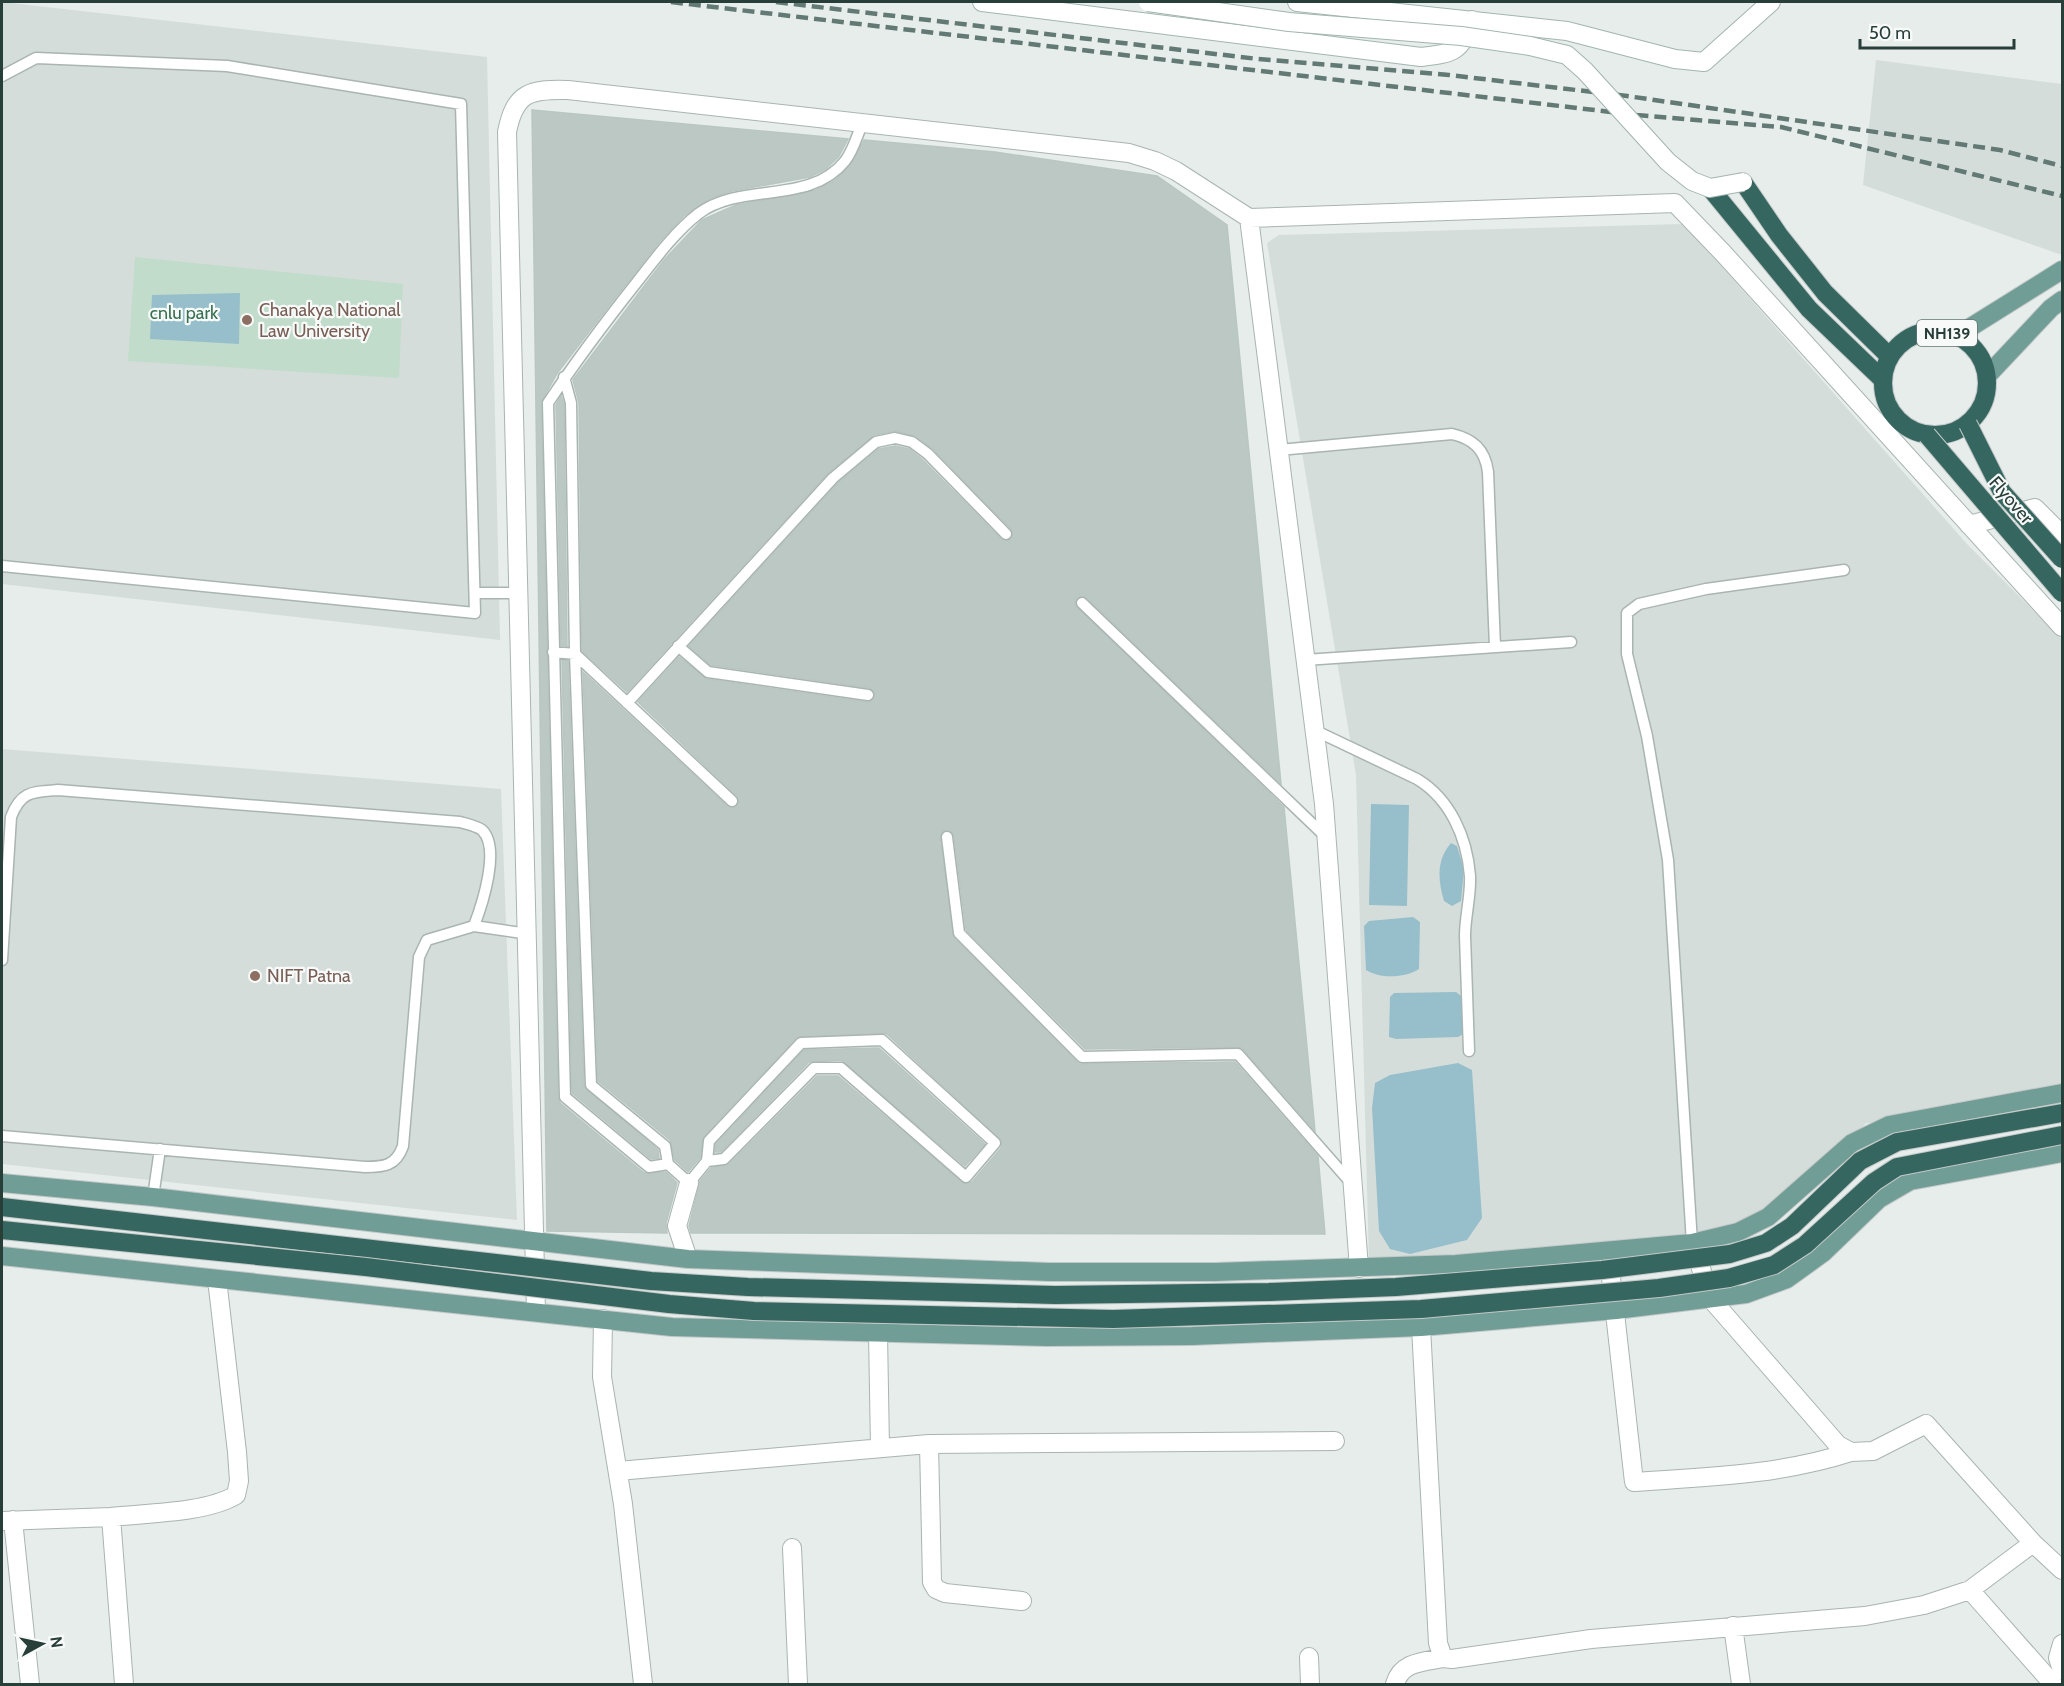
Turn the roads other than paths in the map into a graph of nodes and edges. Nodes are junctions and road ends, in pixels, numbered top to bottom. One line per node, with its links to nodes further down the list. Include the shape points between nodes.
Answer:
1 (982, 2): 5 (street, via 1421,57 1448,54 1462,46)
2 (1148, 2): 9 (street, bridge, via 1289,22 1461,36 1567,55 1668,162 1692,181)
3 (1297, 2): 5 (street)
4 (1771, 2): 5 (street, via 1704,62 1675,59 1567,31)
5 (1472, 20)
6 (2, 76): 27 (lane, via 36,58 227,66 461,104)
7 (862, 124): 10 (street, via 1129,153 1176,171); 16 (lane, via 845,161 830,176 787,191 729,199 696,215 659,254); 28 (street, via 544,89 523,96 512,110 507,132)
8 (1743, 182): 9 (street, bridge); 14 (highway, via 1825,293)
9 (1710, 188): 17 (highway, via 1809,309)
10 (1249, 219): 20 (street); 21 (street, via 1675,204)
11 (2062, 270): 13 (main road)
12 (2062, 300): 15 (main road)
13 (1958, 335): 14 (highway, NH139, via 1924,332 1907,338); 15 (highway, NH139, via 1978,352)
14 (1889, 356): 17 (highway)
15 (1987, 376): 18 (highway, via 1984,403)
16 (564, 377): 35 (lane, via 548,403); 36 (lane, via 571,403)
17 (1882, 379): 19 (highway, Flyover, via 1886,404 1900,423)
18 (1968, 424): 19 (highway, via 1946,435); 24 (highway, Flyover, bridge, via 2002,492)
19 (1927, 435): 29 (highway, Flyover, bridge)
20 (1279, 450): 34 (lane, via 1452,434 1478,446 1486,458 1488,472); 37 (street)
21 (1969, 525): 23 (street, via 2035,508); 31 (street)
22 (1006, 534): 33 (lane, via 912,442 895,438 876,442 833,478)
23 (2062, 535)
24 (2062, 559)
25 (2, 566): 27 (lane, via 476,613)
26 (1844, 570): 63 (lane, via 1706,589 1639,604 1627,614 1627,654 1647,736 1668,860)
27 (475, 593): 28 (lane)
28 (517, 593): 45 (street)
29 (2062, 593)
30 (1082, 603): 43 (lane)
31 (2062, 627)
32 (1571, 642): 34 (lane)
33 (678, 646): 38 (lane, via 708,672); 39 (lane)
34 (1495, 647): 37 (lane)
35 (553, 652): 36 (lane); 55 (lane, via 565,1097 649,1167)
36 (575, 654): 39 (lane); 55 (lane, via 591,1085 665,1146)
37 (1305, 660): 40 (street)
38 (868, 695)
39 (627, 703): 41 (lane)
40 (1314, 730): 43 (street); 47 (lane, via 1417,779 1433,789 1449,810 1464,842 1470,877 1465,926)
41 (732, 801)
42 (947, 837): 58 (lane, via 959,933 1082,1057 1238,1054)
43 (1327, 838): 58 (street)
44 (474, 926): 45 (lane); 46 (lane, via 490,867 488,838 480,828 460,822 58,789 28,794 17,801 11,817); 52 (lane, via 427,940 418,957 403,1146 392,1164 365,1167)
45 (529, 934): 62 (street)
46 (2, 960)
47 (1469, 1051)
48 (2062, 1093): 63 (main road, via 1889,1125 1852,1143 1768,1218 1738,1232)
49 (2062, 1113): 60 (highway, bridge, via 1897,1142 1860,1161 1792,1226 1766,1243 1730,1254 1602,1270 1385,1287 1055,1295 748,1287 651,1281)
50 (2062, 1135): 61 (highway, bridge, via 1898,1167 1867,1188 1805,1245 1774,1265 1729,1278 1421,1309 1296,1315 1113,1319 754,1311)
51 (2, 1136): 52 (lane)
52 (160, 1149): 59 (lane)
53 (2062, 1153): 69 (main road, via 1910,1181 1879,1199 1823,1253 1787,1279 1746,1294)
54 (707, 1161): 54 (lane, via 709,1141 801,1042 882,1040 995,1143 966,1177 841,1068 814,1068 724,1159); 57 (lane)
55 (668, 1164): 57 (lane)
56 (2, 1183): 59 (main road)
57 (689, 1183): 66 (street, via 677,1226)
58 (1353, 1185): 67 (street)
59 (153, 1197): 62 (main road)
60 (2, 1207)
61 (2, 1230)
62 (536, 1241): 66 (main road); 71 (street)
63 (1692, 1242): 64 (main road); 69 (street)
64 (1608, 1251): 67 (main road); 70 (street)
65 (2, 1256): 68 (main road)
66 (688, 1259): 67 (main road, via 1049,1272)
67 (1359, 1268)
68 (217, 1279): 71 (main road); 80 (street, via 237,1452 236,1495 207,1505)
69 (1711, 1299): 70 (main road); 78 (street, via 1827,1434)
70 (1616, 1310): 73 (main road); 78 (street, via 1620,1378 1634,1482 1746,1475 1816,1463)
71 (536, 1312): 72 (main road)
72 (603, 1319): 74 (main road, via 672,1327); 79 (street, via 602,1377)
73 (1421, 1327): 74 (main road, via 1181,1336); 90 (street, via 1438,1643)
74 (878, 1333): 77 (street)
75 (1335, 1441): 76 (street)
76 (929, 1444): 77 (street); 86 (street, via 932,1582 936,1589)
77 (880, 1449): 79 (street)
78 (1851, 1452): 82 (street, via 1873,1450 1926,1424)
79 (618, 1471): 94 (street)
80 (111, 1517): 81 (street); 93 (street)
81 (7, 1520): 92 (street)
82 (2032, 1543): 84 (street); 85 (street)
83 (792, 1548): 95 (street)
84 (2062, 1570)
85 (1970, 1590): 87 (street, via 1924,1605 1865,1616); 99 (street)
86 (1022, 1601)
87 (1733, 1626): 90 (street); 98 (street)
88 (2062, 1644): 91 (street, via 2058,1658)
89 (1309, 1657): 96 (street)
90 (1443, 1658): 97 (street, via 1404,1668)
91 (2062, 1670)
92 (30, 1684)
93 (124, 1684)
94 (643, 1684)
95 (798, 1684)
96 (1310, 1684)
97 (1395, 1684)
98 (1741, 1684)
99 (2053, 1684)

